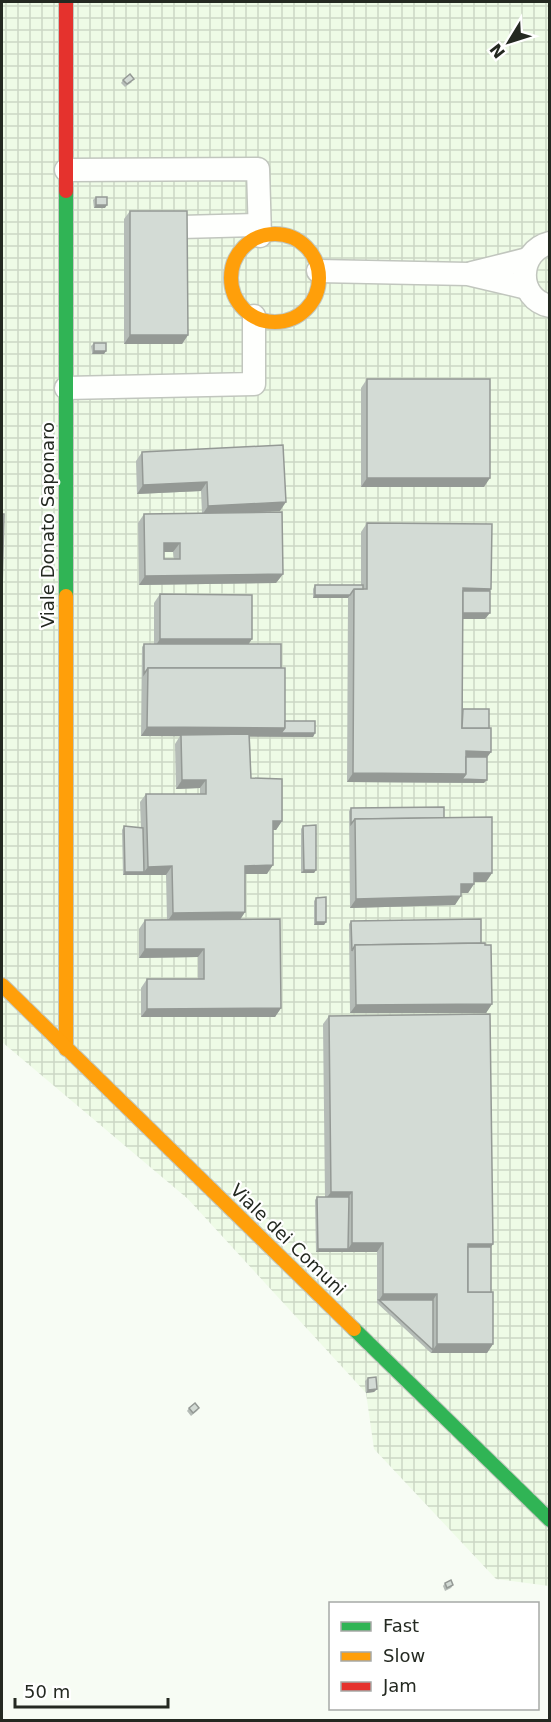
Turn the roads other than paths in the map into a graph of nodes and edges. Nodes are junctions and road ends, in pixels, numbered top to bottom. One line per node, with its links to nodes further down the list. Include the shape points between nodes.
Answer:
1 (66, 2): 2 (street, Viale Donato Saponaro)
2 (66, 170): 5 (street, via 258,169); 13 (street, Viale Donato Saponaro)
3 (549, 222): 6 (street)
4 (181, 227): 5 (street)
5 (260, 230): 8 (street, via 297,240 315,259); 12 (street, via 238,254 231,275 235,296)
6 (547, 243): 7 (street)
7 (528, 259): 9 (street); 10 (street)
8 (318, 271): 9 (street); 12 (street, via 314,298 306,309 282,321)
9 (468, 274): 10 (street)
10 (527, 288): 11 (street)
11 (548, 310)
12 (254, 316): 13 (street, via 254,384)
13 (66, 388): 15 (street, Viale Donato Saponaro)
14 (2, 985): 15 (street, Viale dei Comuni)
15 (66, 1049): 16 (street, Viale dei Comuni)
16 (549, 1520)

